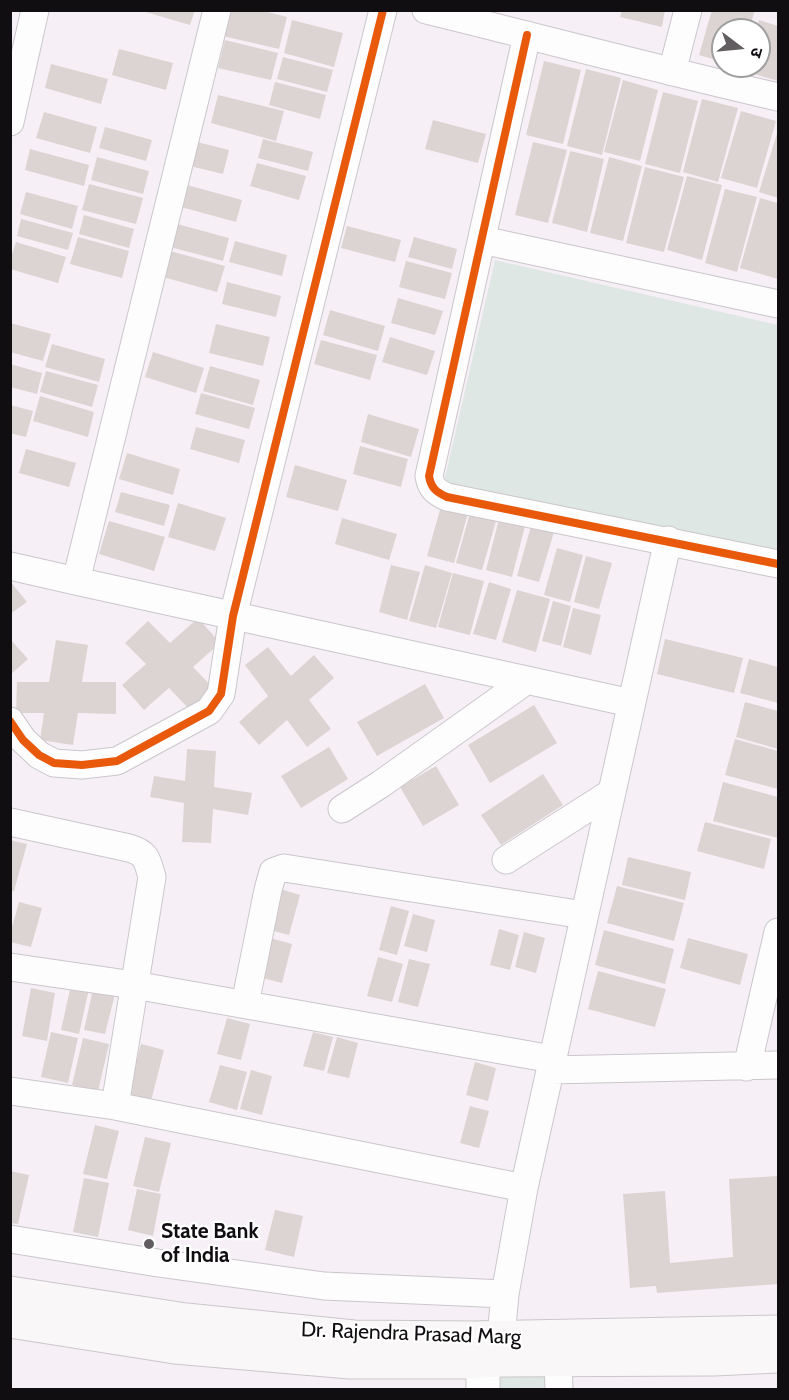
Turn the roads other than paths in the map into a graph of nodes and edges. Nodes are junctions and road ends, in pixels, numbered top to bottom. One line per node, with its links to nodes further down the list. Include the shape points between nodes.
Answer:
1 (35, 10): 9 (street)
2 (217, 10): 15 (street)
3 (383, 10): 16 (street)
4 (426, 10): 6 (street)
5 (688, 10): 7 (street)
6 (527, 35): 7 (street); 10 (street)
7 (672, 72): 8 (street)
8 (778, 97)
9 (10, 122)
10 (483, 240): 11 (street); 12 (street, via 429,476 431,486 447,497)
11 (778, 304)
12 (668, 540): 13 (street); 18 (street)
13 (778, 564)
14 (10, 566): 15 (street)
15 (76, 581): 16 (street)
16 (233, 616): 17 (street); 19 (street, via 221,693 209,711 117,761 54,763 23,740)
17 (527, 680): 18 (street); 21 (street)
18 (631, 702): 20 (street)
19 (10, 721)
20 (611, 793): 23 (street); 24 (street)
21 (342, 809)
22 (10, 822): 27 (street, via 140,851 148,861 152,877)
23 (506, 860)
24 (584, 915): 28 (street, via 284,868 273,872); 29 (street)
25 (778, 932): 31 (street)
26 (10, 967): 27 (street)
27 (134, 985): 28 (street); 33 (street)
28 (245, 1004): 29 (street)
29 (551, 1065): 31 (street); 34 (street)
30 (778, 1065): 31 (street)
31 (747, 1067)
32 (10, 1091): 33 (street)
33 (115, 1106): 34 (street)
34 (524, 1188): 37 (street)
35 (10, 1239): 37 (street, via 324,1286)
36 (10, 1293): 41 (main road, Dr. Rajendra Prasad Marg, via 186,1320 354,1337)
37 (505, 1294): 41 (street)
38 (10, 1321): 41 (main road, Dr. Rajendra Prasad Marg, via 187,1348 350,1362)
39 (778, 1332): 41 (main road, Dr. Rajendra Prasad Marg)
40 (778, 1356): 42 (main road, Dr. Rajendra Prasad Marg)
41 (482, 1359): 42 (main road, Dr. Rajendra Prasad Marg)
42 (558, 1375)

